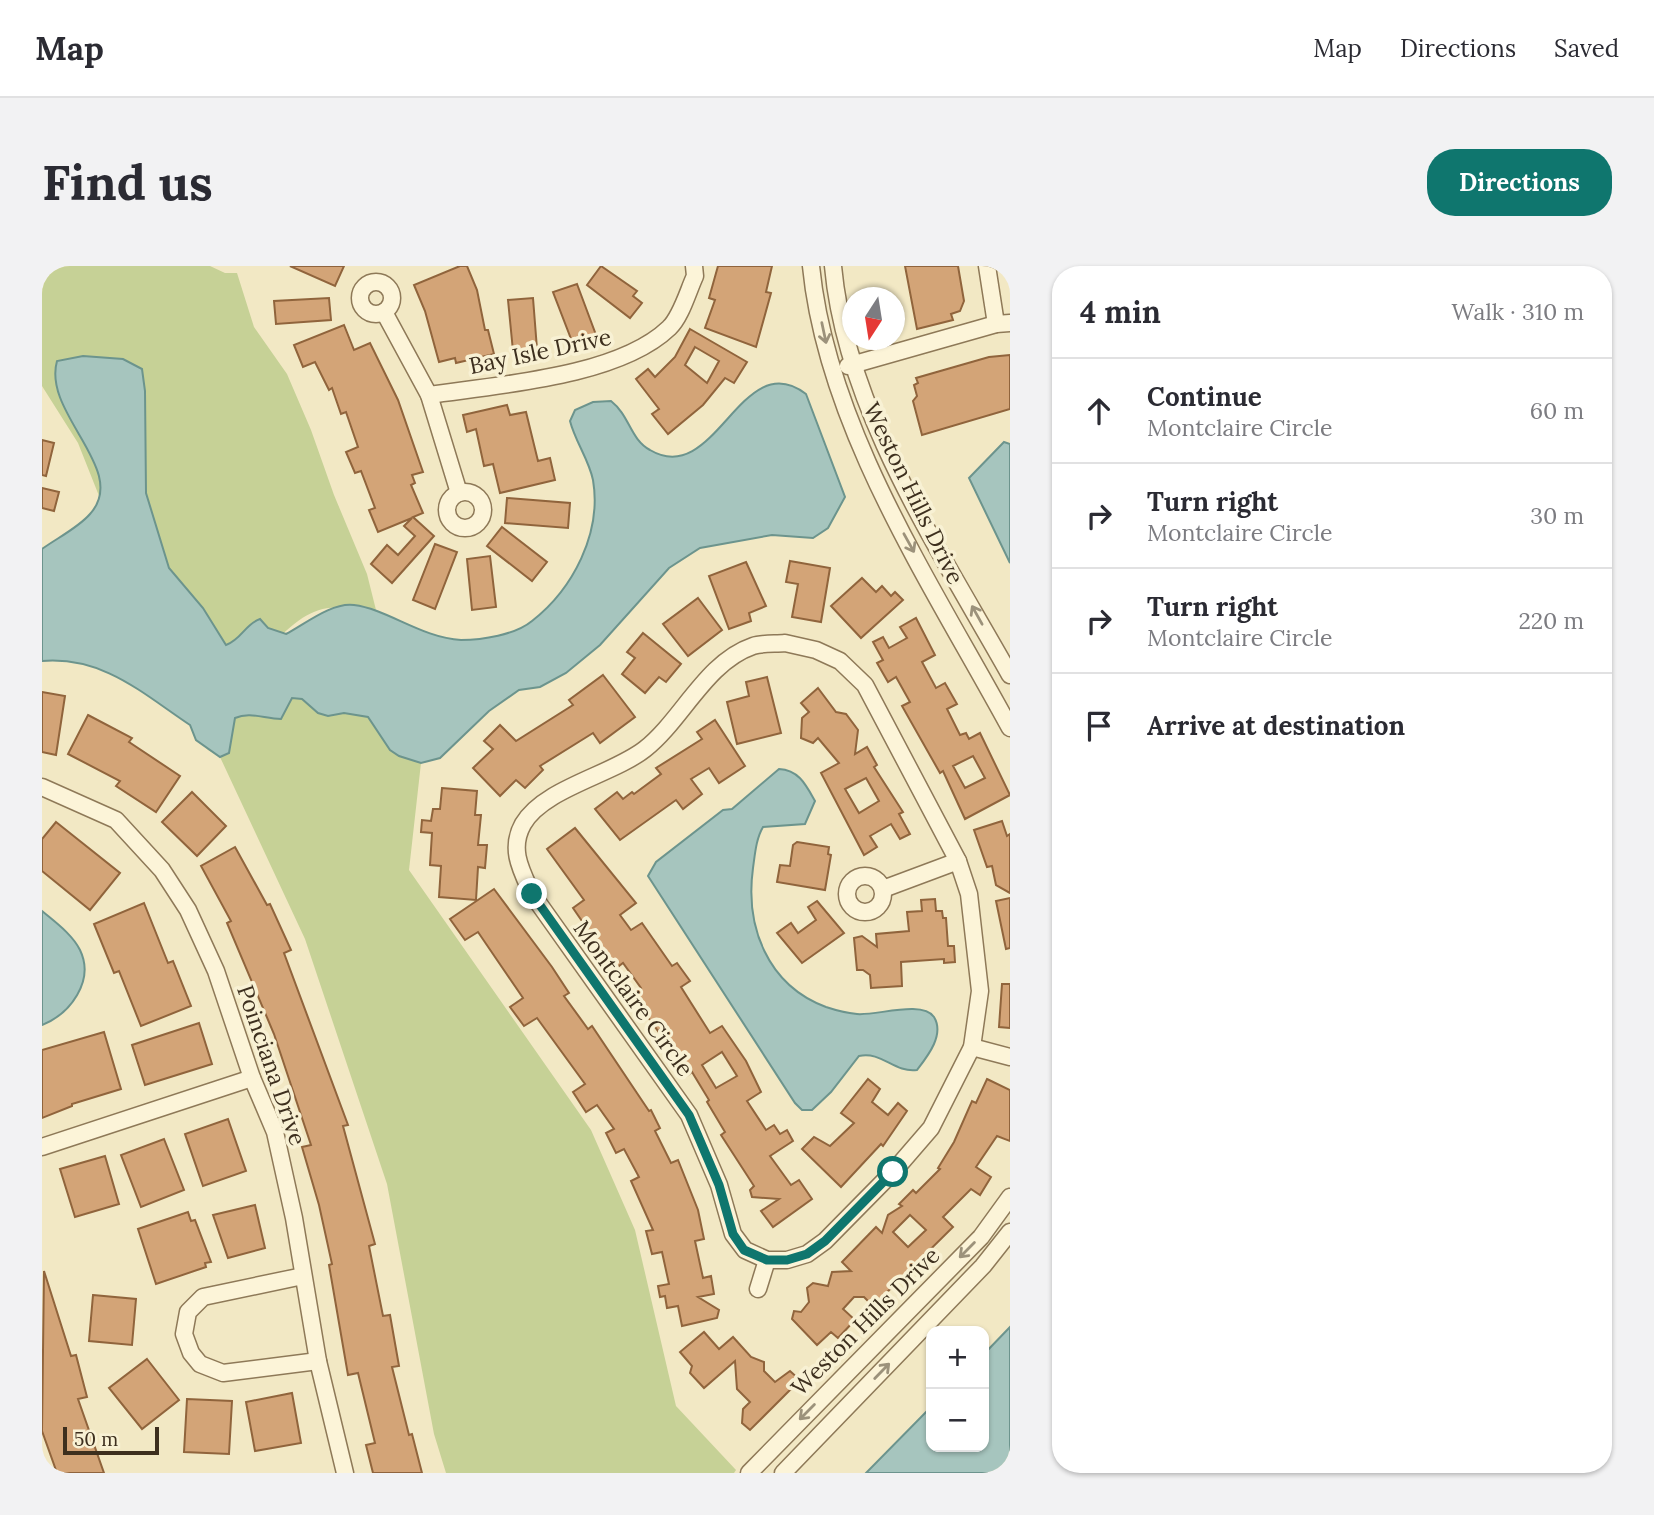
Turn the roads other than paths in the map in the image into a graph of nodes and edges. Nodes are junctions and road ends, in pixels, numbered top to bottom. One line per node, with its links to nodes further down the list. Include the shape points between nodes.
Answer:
1 (694, 266): 9 (street, Bay Isle Drive, via 695,275 670,328 618,361)
2 (811, 266): 8 (street, Weston Hills Drive, one-way to 8)
3 (834, 266): 7 (street, Weston Hills Drive, via 836,295)
4 (987, 266): 6 (street)
5 (384, 312): 9 (street)
6 (1003, 323): 7 (street)
7 (856, 364): 8 (street); 11 (street, Weston Hills Drive, one-way to 7, via 892,464)
8 (832, 370): 12 (street, Weston Hills Drive, one-way to 12, via 854,434 891,509)
9 (429, 395): 10 (street)
10 (459, 493)
11 (1010, 675)
12 (1010, 728)
13 (42, 787): 18 (street, Poinciana Drive, via 116,820 162,870 188,910 216,971)
14 (958, 861): 15 (street); 16 (street, Montclaire Circle, via 969,894 979,966); 22 (street, Montclaire Circle, via 865,685 840,661 785,643 753,646 724,663 645,749 543,803 516,838 517,862 532,894 689,1115 719,1185 733,1234 744,1250)
15 (883, 888)
16 (972, 1047): 17 (street); 22 (street, Montclaire Circle, via 931,1128 893,1172 807,1254)
17 (1010, 1057)
18 (251, 1078): 19 (street); 23 (street, Poinciana Drive, via 275,1132)
19 (42, 1147)
20 (1010, 1197): 27 (street, Weston Hills Drive, one-way to 27, via 981,1237)
21 (1010, 1232): 28 (street, Weston Hills Drive, one-way to 21, via 983,1266)
22 (767, 1260): 24 (street)
23 (303, 1276): 25 (street, Poinciana Drive); 25 (street, via 203,1297 188,1312 184,1334 200,1364 223,1373)
24 (758, 1289)
25 (318, 1361): 26 (street, Poinciana Drive)
26 (345, 1473)
27 (749, 1473)
28 (783, 1473)

